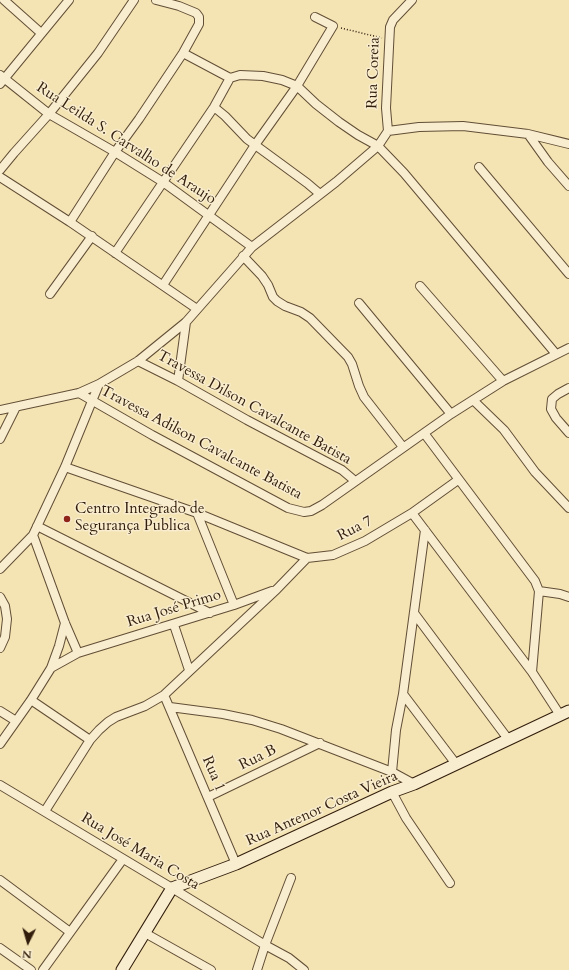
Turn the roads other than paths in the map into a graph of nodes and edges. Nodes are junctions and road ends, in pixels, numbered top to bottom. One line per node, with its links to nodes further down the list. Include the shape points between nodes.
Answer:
1 (4, 0): 7 (street)
2 (69, 0): 7 (street)
3 (134, 0): 13 (street, via 98,53)
4 (156, 0): 8 (street, via 189,9 199,16 199,24)
5 (412, 0): 14 (street, Rua Coreia, via 391,24 386,108)
6 (315, 17): 11 (street, via 333,26)
7 (41, 34): 10 (street)
8 (183, 54): 9 (street); 19 (street)
9 (230, 78): 11 (street, via 240,75 263,76); 12 (street)
10 (1, 79): 13 (street, Rua Leilda S. Carvalho de Araujo)
11 (297, 86): 16 (street); 18 (street, via 338,122)
12 (214, 107): 16 (street); 23 (street)
13 (49, 114): 19 (street, Rua Leilda S. Carvalho de Araujo); 21 (street)
14 (388, 131): 15 (street, via 463,126); 18 (street)
15 (528, 134): 17 (street); 24 (street)
16 (254, 144): 25 (street); 26 (street)
17 (569, 144)
18 (378, 146): 25 (street); 40 (street, via 404,173)
19 (115, 152): 23 (street, Rua Leilda S. Carvalho de Araujo); 27 (street)
20 (479, 167): 32 (street)
21 (0, 170)
22 (0, 177): 27 (street)
23 (163, 182): 26 (street, Rua Leilda S. Carvalho de Araujo); 30 (street)
24 (569, 186)
25 (320, 194): 29 (street)
26 (208, 216): 29 (street, Rua Leilda S. Carvalho de Araujo); 33 (street)
27 (70, 222): 28 (street)
28 (92, 236): 30 (street); 35 (street)
29 (252, 247): 31 (street)
30 (115, 253): 33 (street)
31 (244, 256): 37 (street); 55 (street, via 262,276 277,302 310,318 348,357 364,397)
32 (569, 274)
33 (163, 285): 37 (street)
34 (420, 286): 43 (street)
35 (50, 294)
36 (359, 302): 51 (street)
37 (197, 309): 38 (street)
38 (186, 322): 41 (street); 42 (street)
39 (569, 348): 40 (street, Travessa Dilson Cavalcante Batista)
40 (556, 354): 43 (street, Travessa Dilson Cavalcante Batista)
41 (138, 361): 42 (street, Travessa Dilson Cavalcante Batista); 44 (street)
42 (178, 381): 58 (street, Travessa Dilson Cavalcante Batista, via 342,470)
43 (503, 381): 47 (street, Travessa Dilson Cavalcante Batista)
44 (100, 384): 46 (street); 48 (street)
45 (569, 388): 53 (street, via 552,399 551,409)
46 (79, 393): 48 (street, Travessa Adilson Cavalcante Batista); 49 (street)
47 (473, 400): 51 (street, Travessa Dilson Cavalcante Batista); 59 (street, via 504,430 535,472)
48 (93, 401): 56 (street); 60 (street, Travessa Adilson Cavalcante Batista, via 288,508 299,512)
49 (16, 407): 50 (street); 54 (street)
50 (0, 410)
51 (451, 414): 52 (street, Travessa Dilson Cavalcante Batista)
52 (424, 433): 55 (street, Travessa Dilson Cavalcante Batista); 57 (street)
53 (569, 433)
54 (0, 439)
55 (403, 447): 58 (street, Travessa Dilson Cavalcante Batista)
56 (65, 467): 61 (street); 63 (street)
57 (458, 480): 62 (street, Rua 7); 69 (street, via 529,571)
58 (355, 481): 60 (street, Travessa Dilson Cavalcante Batista)
59 (569, 508)
60 (311, 511)
61 (196, 513): 66 (street); 72 (street)
62 (412, 514): 64 (street); 66 (street, Rua 7, via 348,549 332,555)
63 (37, 526): 65 (street); 73 (street)
64 (425, 530): 74 (street); 81 (street)
65 (33, 535): 67 (street); 75 (street)
66 (306, 558): 68 (street)
67 (0, 567)
68 (276, 589): 72 (street, Rua José Primo); 80 (street)
69 (539, 590): 71 (street); 81 (street)
70 (0, 597): 77 (street, via 7,619 5,637)
71 (569, 597)
72 (234, 605): 73 (street, Rua José Primo)
73 (210, 613): 76 (street, Rua José Primo)
74 (414, 614): 82 (street); 89 (street)
75 (65, 623): 78 (street); 79 (street)
76 (174, 625): 78 (street, Rua José Primo); 80 (street)
77 (0, 648)
78 (78, 653): 79 (street, Rua José Primo)
79 (52, 668): 84 (street)
80 (189, 670): 83 (street)
81 (532, 672): 87 (street)
82 (403, 694): 93 (street); 94 (street)
83 (164, 695): 85 (street, Rua 1); 90 (street, via 145,706 116,717 98,730)
84 (31, 700): 88 (street); 90 (street)
85 (170, 707): 91 (street, via 252,720); 98 (street, Rua 1)
86 (0, 711): 88 (street)
87 (564, 713): 89 (main road, Rua Antenor Costa Vieira)
88 (16, 721): 92 (street)
89 (508, 739): 93 (main road, Rua Antenor Costa Vieira)
90 (90, 740): 99 (street)
91 (320, 743): 94 (street); 98 (street, Rua B)
92 (0, 744)
93 (456, 764): 95 (main road, Rua Antenor Costa Vieira)
94 (392, 772): 95 (street)
95 (414, 784): 97 (main road, Rua Antenor Costa Vieira)
96 (0, 785): 99 (street, Rua José Maria Costa)
97 (392, 792): 101 (main road, Rua Antenor Costa Vieira); 104 (street, via 406,818)
98 (208, 797): 101 (street, Rua 1)
99 (45, 811): 100 (street, Rua José Maria Costa)
100 (123, 859): 105 (street, Rua José Maria Costa); 106 (street)
101 (236, 864): 105 (main road, Rua Antenor Costa Vieira)
102 (291, 878): 108 (street)
103 (0, 880): 106 (street)
104 (450, 883)
105 (172, 888): 107 (main road); 108 (street, Rua José Maria Costa)
106 (70, 932): 111 (street)
107 (144, 933): 112 (main road); 113 (street)
108 (265, 945): 114 (street); 115 (street, Rua José Maria Costa, via 289,958)
109 (0, 948): 110 (street)
110 (31, 970)
111 (43, 970)
112 (122, 970)
113 (211, 970)
114 (257, 970)
115 (304, 970)

